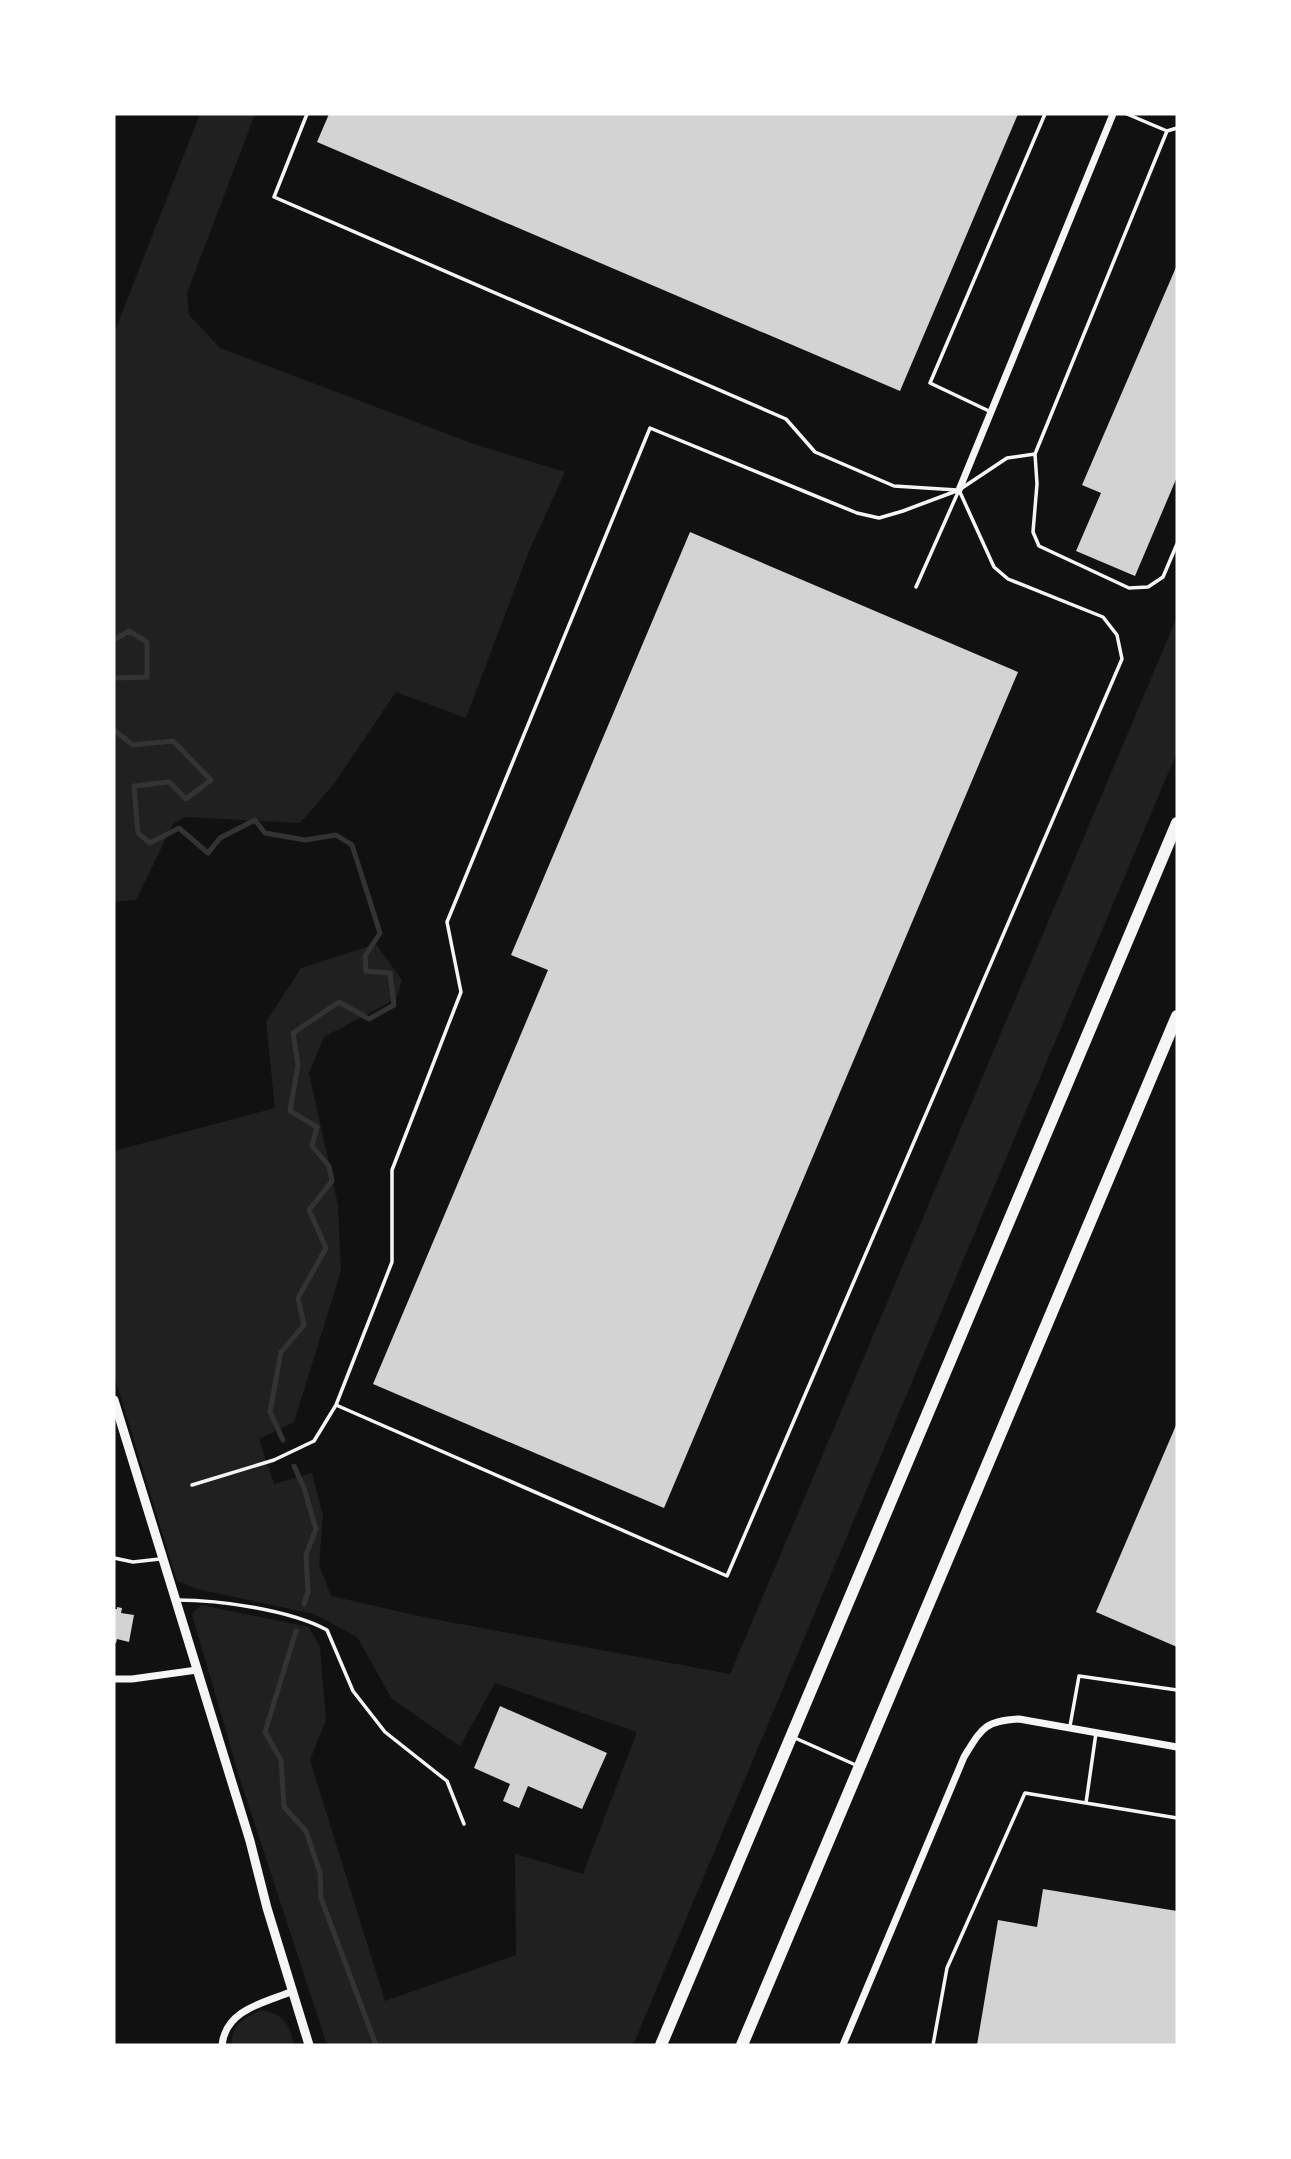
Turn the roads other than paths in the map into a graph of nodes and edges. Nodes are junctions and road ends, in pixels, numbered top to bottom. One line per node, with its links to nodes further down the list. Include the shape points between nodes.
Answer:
1 (307, 114): 9 (lane, via 274,197 786,419 815,452 894,486)
2 (1045, 114): 7 (lane, via 930,383)
3 (1113, 114): 7 (street)
4 (1128, 114): 6 (lane)
5 (1177, 128): 6 (lane)
6 (1167, 131): 8 (lane)
7 (991, 412): 9 (street)
8 (1035, 454): 9 (lane, via 1007,458); 10 (lane, via 1033,532 1039,546 1129,588 1148,587 1163,577)
9 (959, 490): 11 (lane); 15 (lane, via 879,518 650,428 447,922 461,992 392,1170 392,1262); 15 (lane, via 994,567 1008,579 1103,618 1117,635 1122,659 727,1576)
10 (1177, 544)
11 (916, 587)
12 (1177, 823): 25 (highway)
13 (1177, 1016): 27 (highway)
14 (114, 1400): 18 (street)
15 (336, 1405): 16 (lane, via 314,1441 274,1460)
16 (192, 1485)
17 (114, 1558): 18 (lane, via 132,1562)
18 (162, 1559): 19 (street)
19 (175, 1600): 20 (street); 30 (lane, via 209,1600 308,1619 327,1629 353,1691 385,1732 447,1781)
20 (197, 1670): 21 (street); 31 (street)
21 (114, 1679)
22 (1177, 1690): 23 (lane, via 1079,1676)
23 (1070, 1728): 24 (street); 36 (street, via 1019,1719 996,1721 981,1731 964,1757)
24 (1096, 1733): 26 (street); 28 (lane)
25 (790, 1736): 27 (lane); 34 (highway)
26 (1177, 1747)
27 (860, 1767): 35 (highway)
28 (1086, 1803): 29 (lane); 37 (lane, via 1025,1793 947,1968)
29 (1177, 1818)
30 (464, 1825)
31 (293, 1991): 32 (street, via 239,2013 227,2026); 33 (street)
32 (222, 2045)
33 (309, 2045)
34 (661, 2045)
35 (742, 2045)
36 (843, 2045)
37 (933, 2045)

